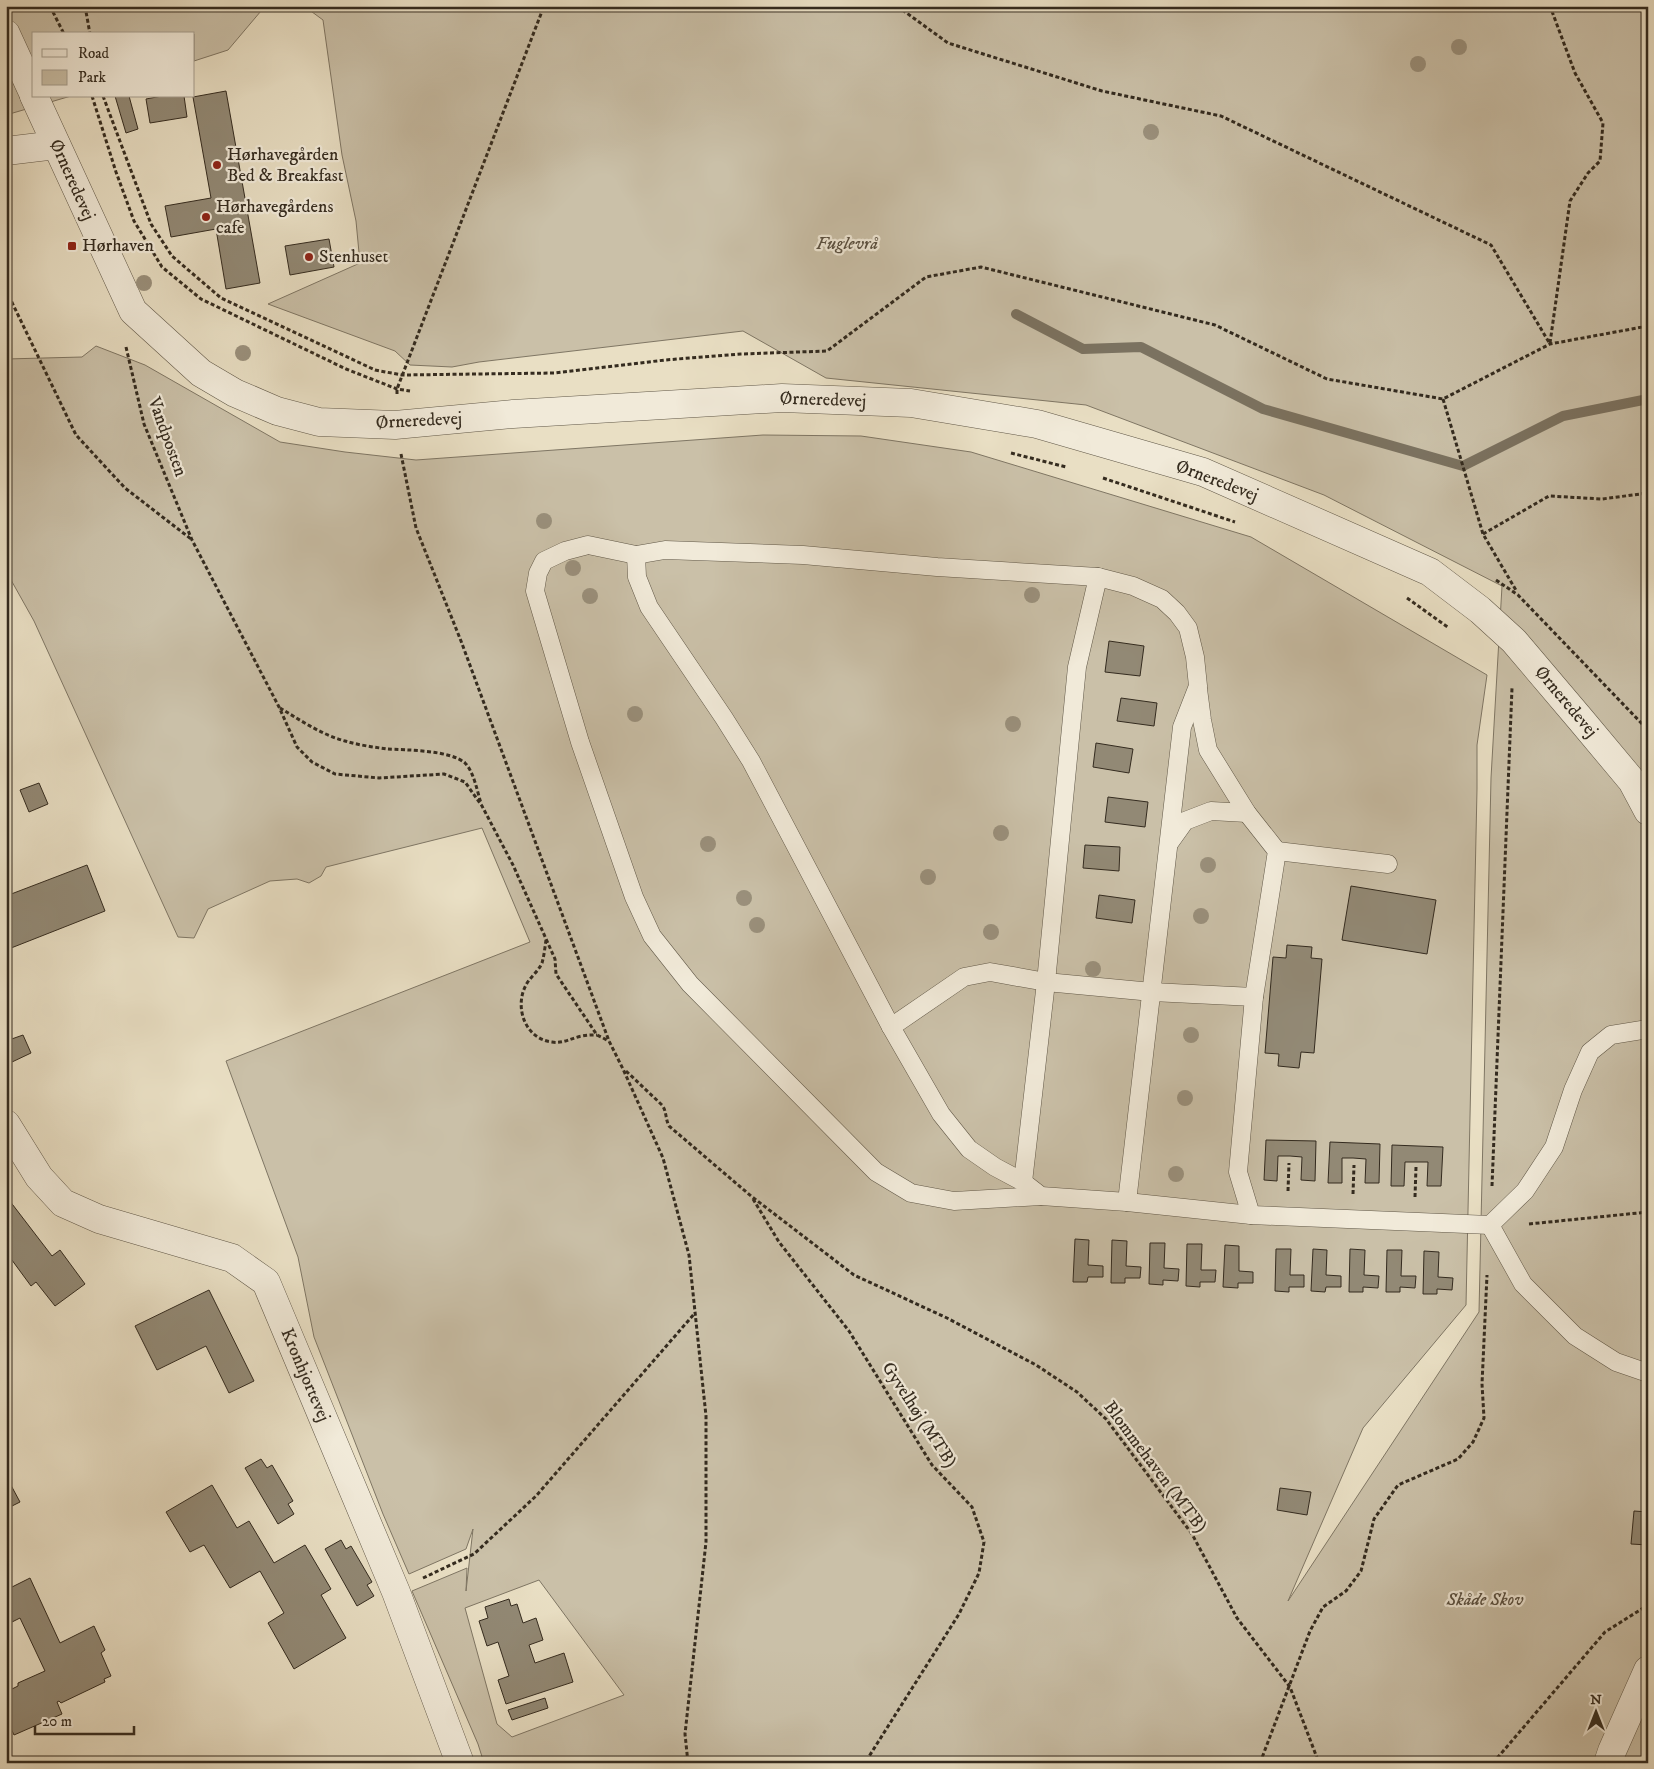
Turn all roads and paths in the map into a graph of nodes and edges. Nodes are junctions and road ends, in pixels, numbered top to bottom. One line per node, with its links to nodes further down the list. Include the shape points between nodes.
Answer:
1 (50, 6): 6 (path)
2 (85, 6): 7 (path)
3 (544, 6): 18 (path)
4 (896, 6): 17 (path, via 948,43 1102,91 1221,116 1491,245)
5 (1550, 6): 17 (path, via 1575,73 1603,123 1600,161 1588,173 1570,202)
6 (63, 32)
7 (90, 32)
8 (6, 34): 9 (street, Ørneredevej)
9 (32, 92)
10 (35, 98): 12 (street, Ørneredevej)
11 (104, 98): 18 (path, via 151,224 172,256 221,298 374,370)
12 (56, 145): 13 (street); 15 (street, Ørneredevej)
13 (6, 151)
14 (6, 290): 27 (path, via 76,435 125,488)
15 (133, 311): 20 (street, Ørneredevej, via 201,373 235,394 319,422); 27 (path, Vandposten, via 126,350 144,424)
16 (1648, 326): 17 (path)
17 (1550, 344): 19 (path)
18 (402, 375): 19 (path, via 555,373 665,360 826,351 926,277 981,267 1215,325 1327,379)
19 (1443, 399): 26 (path)
20 (395, 425): 33 (street, Ørneredevej, via 513,414 782,398 911,403 1038,424 1203,472 1430,572); 49 (path, via 416,528)
21 (1002, 451): 22 (path)
22 (1074, 469)
23 (1102, 478): 25 (path)
24 (1648, 493): 26 (path, via 1602,499 1549,496)
25 (1240, 524)
26 (1483, 534): 31 (path)
27 (192, 540): 35 (path, Vandposten)
28 (636, 555): 29 (lane, via 665,550 803,555); 46 (lane, via 637,577 649,607 752,760); 54 (lane, via 588,545 565,551 544,561 535,590 580,742 634,897 652,936 690,984 876,1172 911,1193 954,1201)
29 (1098, 577): 34 (lane, via 1133,586 1162,599 1177,613 1188,628); 43 (lane, via 1078,667)
30 (1399, 594): 32 (path)
31 (1518, 595)
32 (1453, 631)
33 (1514, 641): 37 (street, Ørneredevej, via 1632,782); 58 (path)
34 (1198, 686): 38 (lane, via 1208,750); 39 (lane, via 1182,727)
35 (279, 707): 36 (path, via 344,741 430,751 465,763); 36 (path, Vandposten, via 297,747 312,762 335,774 378,778 444,774 465,782)
36 (482, 806): 42 (path)
37 (1648, 811)
38 (1248, 813): 39 (lane, via 1211,811 1185,821); 40 (lane)
39 (1169, 843): 44 (lane)
40 (1277, 851): 41 (lane); 45 (lane)
41 (1388, 864)
42 (546, 939): 48 (path, via 555,959 556,974); 48 (path, via 542,963 521,998 526,1025 542,1040 552,1042)
43 (1046, 982): 44 (lane); 46 (lane, via 990,972 964,977); 52 (lane)
44 (1152, 992): 45 (lane); 55 (lane)
45 (1254, 997): 57 (lane, via 1238,1172)
46 (891, 1027): 52 (lane, via 941,1114 969,1148)
47 (1648, 1029): 58 (lane, via 1611,1035 1590,1052 1554,1147 1526,1192)
48 (598, 1035): 49 (path)
49 (609, 1041): 50 (path)
50 (623, 1069): 53 (path, Blommehaven (MTB), via 662,1105 669,1126); 60 (path, via 663,1158 689,1255)
51 (8, 1130): 62 (street, Kronhjortevej, via 39,1177 63,1203 99,1219 232,1258 266,1282)
52 (1023, 1182): 54 (lane)
53 (751, 1196): 65 (path, Blommehaven (MTB), via 854,1275 947,1318 1036,1365 1076,1392 1106,1419 1192,1534 1237,1618); 66 (path, Gyvelhøj (MTB), via 779,1242 849,1331 932,1466 972,1507 984,1542 979,1573 959,1614)
54 (1042, 1196): 55 (lane)
55 (1127, 1202): 57 (lane)
56 (1648, 1212): 58 (path, via 1544,1224)
57 (1250, 1214): 58 (lane)
58 (1490, 1225): 61 (lane, via 1523,1284 1575,1336 1616,1362)
59 (1488, 1275): 65 (path, via 1482,1384 1484,1418 1473,1442 1458,1460 1398,1485 1374,1519 1361,1571 1346,1591 1322,1608)
60 (696, 1313): 62 (path, via 536,1496 474,1554); 68 (path, via 706,1416 706,1542 685,1734)
61 (1648, 1373)
62 (396, 1592): 67 (street, Kronhjortevej)
63 (1648, 1604): 71 (path, via 1605,1632)
64 (1648, 1670): 72 (street)
65 (1290, 1687): 69 (path); 70 (path, Blommehaven (MTB))
66 (868, 1761)
67 (460, 1763)
68 (688, 1763)
69 (1260, 1763)
70 (1319, 1763)
71 (1493, 1763)
72 (1608, 1763)

